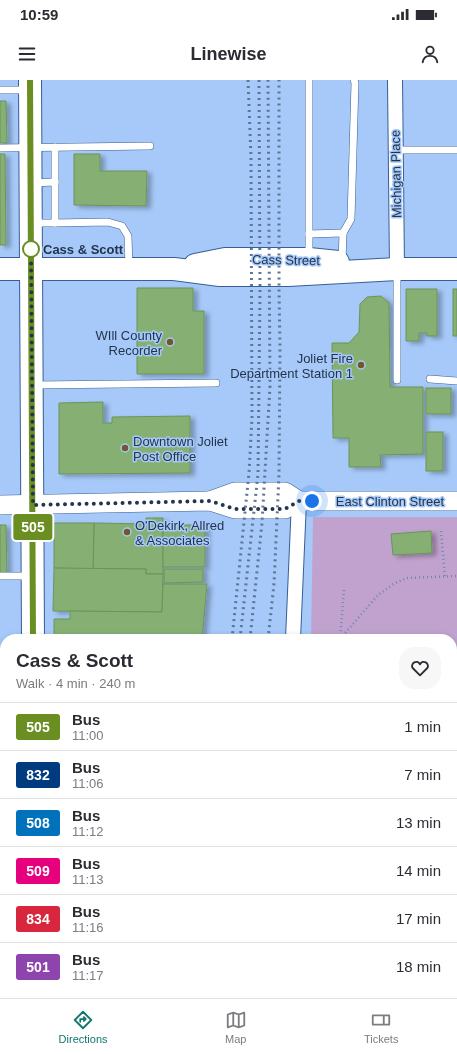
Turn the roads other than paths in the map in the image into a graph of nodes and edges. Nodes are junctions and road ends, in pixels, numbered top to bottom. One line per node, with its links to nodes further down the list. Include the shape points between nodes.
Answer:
1 (309, 80): 17 (lane)
2 (354, 80): 16 (lane, via 351,219)
3 (395, 80): 10 (street, Michigan Place)
4 (30, 85): 5 (lane); 9 (main road)
5 (0, 90)
6 (150, 146): 7 (lane)
7 (55, 147): 9 (lane); 12 (lane)
8 (0, 148): 9 (lane)
9 (31, 148): 13 (main road)
10 (396, 150): 11 (lane); 24 (street, Michigan Place)
11 (457, 150)
12 (55, 182): 13 (lane); 15 (lane)
13 (31, 183): 14 (main road)
14 (31, 223): 15 (lane); 20 (main road)
15 (55, 223): 21 (lane, via 108,222 122,226 128,236)
16 (342, 232): 17 (lane); 19 (lane)
17 (309, 234): 18 (lane)
18 (309, 259): 19 (main road, Cass Street); 22 (main road, Cass Street, via 225,259)
19 (342, 262): 24 (main road, Cass Street)
20 (32, 268): 21 (main road, Cass Street); 23 (main road, Cass Street); 30 (main road)
21 (129, 268): 22 (main road, Cass Street)
22 (174, 268): 24 (main road, Cass Street, via 220,274 288,276)
23 (0, 269)
24 (397, 269): 25 (main road, Cass Street); 27 (lane)
25 (457, 269)
26 (430, 378): 28 (lane)
27 (397, 380)
28 (457, 381)
29 (216, 384): 30 (lane)
30 (32, 385): 34 (main road)
31 (299, 501): 32 (street, East Clinton Street); 34 (street, East Clinton Street, via 285,492 235,492 210,501); 38 (street)
32 (457, 501)
33 (0, 505): 34 (street, East Clinton Street)
34 (33, 505): 36 (main road)
35 (0, 576): 36 (lane)
36 (33, 576): 37 (main road)
37 (33, 634)
38 (293, 634)

